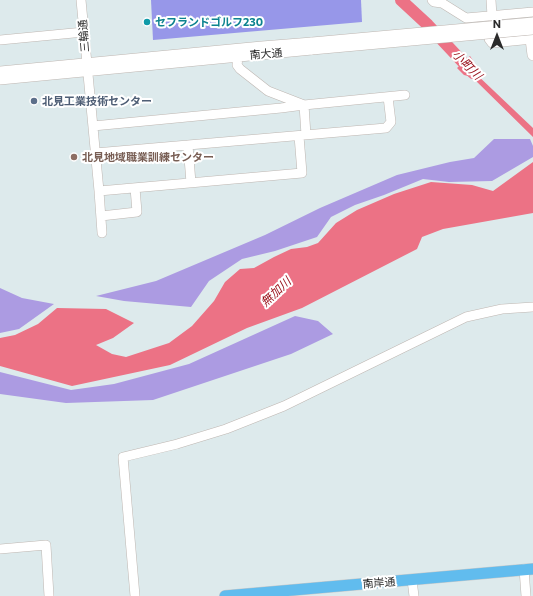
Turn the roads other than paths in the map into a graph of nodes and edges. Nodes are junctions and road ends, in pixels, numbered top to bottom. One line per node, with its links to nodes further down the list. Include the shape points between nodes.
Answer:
1 (81, 0): 7 (street, 三輪通)
2 (432, 0): 5 (street, via 442,3 466,18)
3 (491, 0): 5 (street)
4 (533, 12): 5 (street)
5 (490, 16): 8 (street, via 489,39 492,43)
6 (533, 22): 10 (street, 南大通, bridge)
7 (84, 32): 9 (street); 13 (street, 三輪通)
8 (532, 36): 10 (street, 南大通, bridge); 12 (street)
9 (0, 40)
10 (312, 46): 11 (street, 南大通)
11 (239, 52): 13 (street, 南大通); 18 (street, via 237,65 252,79 268,91)
12 (533, 56)
13 (87, 67): 14 (street, 南大通); 15 (street, 南大通); 19 (street, 三輪通)
14 (0, 71)
15 (0, 80)
16 (405, 95): 17 (street)
17 (388, 97): 18 (street); 20 (street, via 391,122 386,128)
18 (304, 104): 19 (street); 20 (street)
19 (93, 126): 22 (street, 三輪通)
20 (302, 135): 21 (street); 23 (street, via 302,173)
21 (188, 145): 22 (street); 23 (street)
22 (95, 153): 25 (street, 三輪通)
23 (190, 183): 24 (street)
24 (135, 188): 25 (street); 26 (street, via 137,212)
25 (99, 191): 26 (street, 三輪通)
26 (101, 216): 27 (street, 三輪通)
27 (102, 233)
28 (533, 307): 34 (street, via 502,309 466,317 284,406 226,429 123,457)
29 (0, 549): 33 (street, via 46,544)
30 (528, 569): 31 (main road, 南岸通); 37 (street)
31 (412, 580): 32 (main road, 南岸通); 36 (street)
32 (290, 593): 35 (main road, 南岸通)
33 (49, 596)
34 (135, 596)
35 (225, 596)
36 (414, 596)
37 (526, 596)

